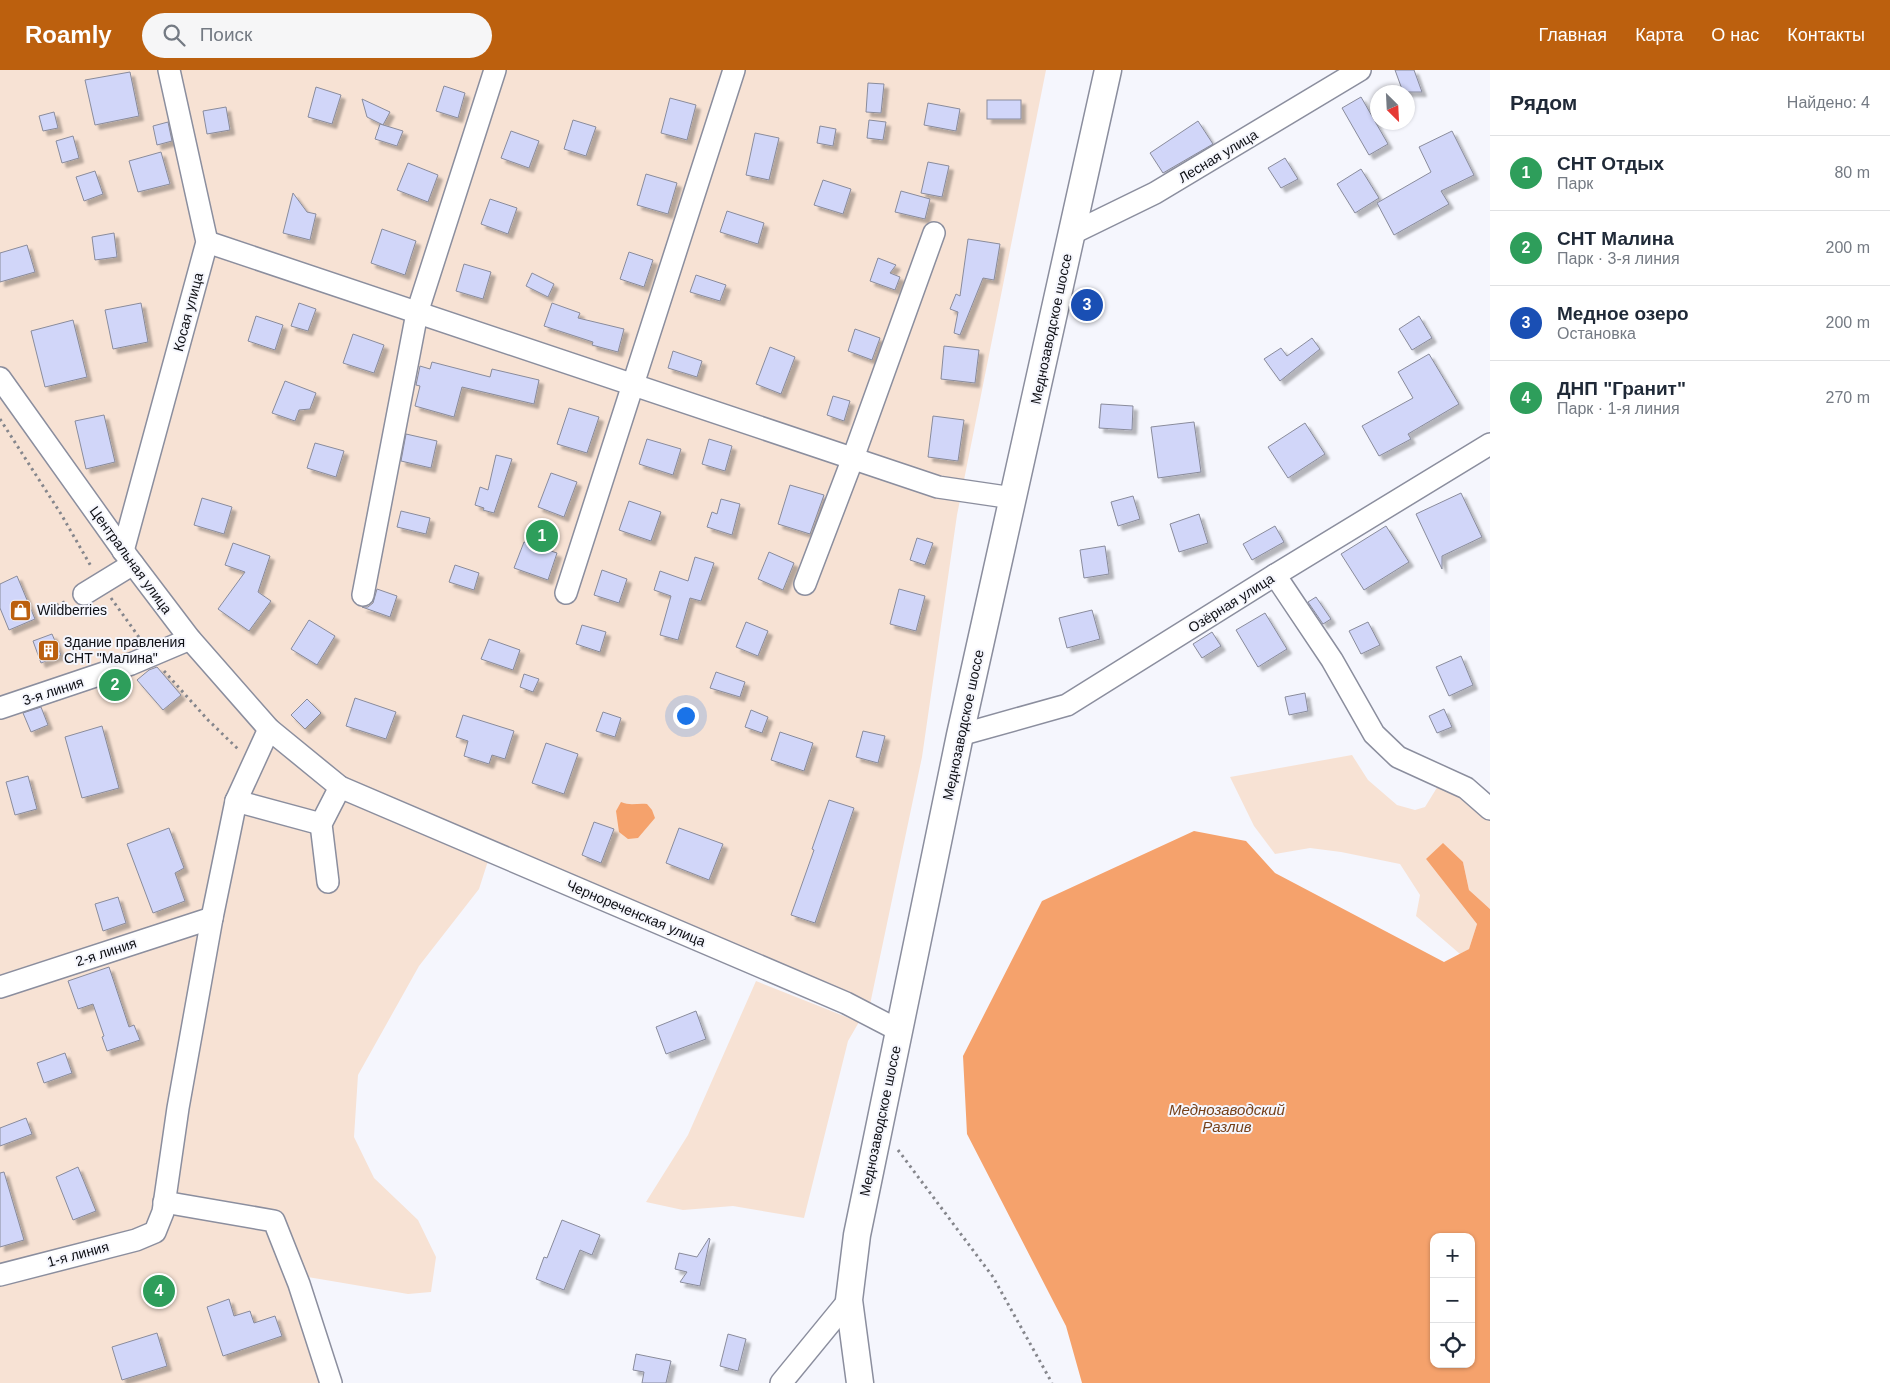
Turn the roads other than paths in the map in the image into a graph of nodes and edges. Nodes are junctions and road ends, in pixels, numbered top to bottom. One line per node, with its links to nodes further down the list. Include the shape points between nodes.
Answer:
1 (169, 70): 8 (street, Косая улица)
2 (495, 70): 9 (street)
3 (734, 70): 10 (street)
4 (1108, 70): 7 (main road, Меднозаводское шоссе)
5 (1360, 70): 7 (street, Лесная улица, via 1155,193)
6 (934, 232): 13 (street)
7 (1071, 234): 14 (main road, Меднозаводское шоссе)
8 (207, 242): 9 (street); 15 (street, Косая улица)
9 (417, 313): 10 (street); 20 (street)
10 (633, 384): 13 (street); 18 (street)
11 (3, 391): 15 (street, Центральная улица)
12 (1490, 444): 16 (street, Озёрная улица)
13 (853, 458): 14 (street, via 938,486); 17 (street)
14 (1013, 498): 24 (main road, Меднозаводское шоссе)
15 (128, 558): 19 (street); 21 (street, Центральная улица)
16 (1275, 575): 24 (street, Озёрная улица, via 1067,705); 28 (street, via 1332,660 1374,734 1398,757 1466,788)
17 (805, 584)
18 (566, 593)
19 (84, 594)
20 (363, 595)
21 (190, 639): 22 (street, 3-я линия, via 131,664); 23 (street, Центральная улица)
22 (0, 708)
23 (268, 730): 25 (street, Центральная улица); 26 (street)
24 (960, 735): 33 (main road, Меднозаводское шоссе)
25 (340, 787): 27 (street, Центральная улица); 29 (street)
26 (236, 801): 29 (street); 31 (street)
27 (372, 801): 33 (street, Чернореченская улица, via 846,1003)
28 (1490, 809)
29 (321, 824): 30 (street)
30 (328, 882)
31 (212, 918): 32 (street, 2-я линия); 34 (street)
32 (0, 987)
33 (898, 1030): 36 (main road, Меднозаводское шоссе, via 857,1234)
34 (164, 1202): 35 (street, 1-я линия, via 155,1232 136,1240); 37 (street, via 274,1221 299,1284)
35 (0, 1275)
36 (849, 1300): 38 (street); 39 (main road, Меднозаводское шоссе)
37 (331, 1383)
38 (782, 1383)
39 (860, 1383)

